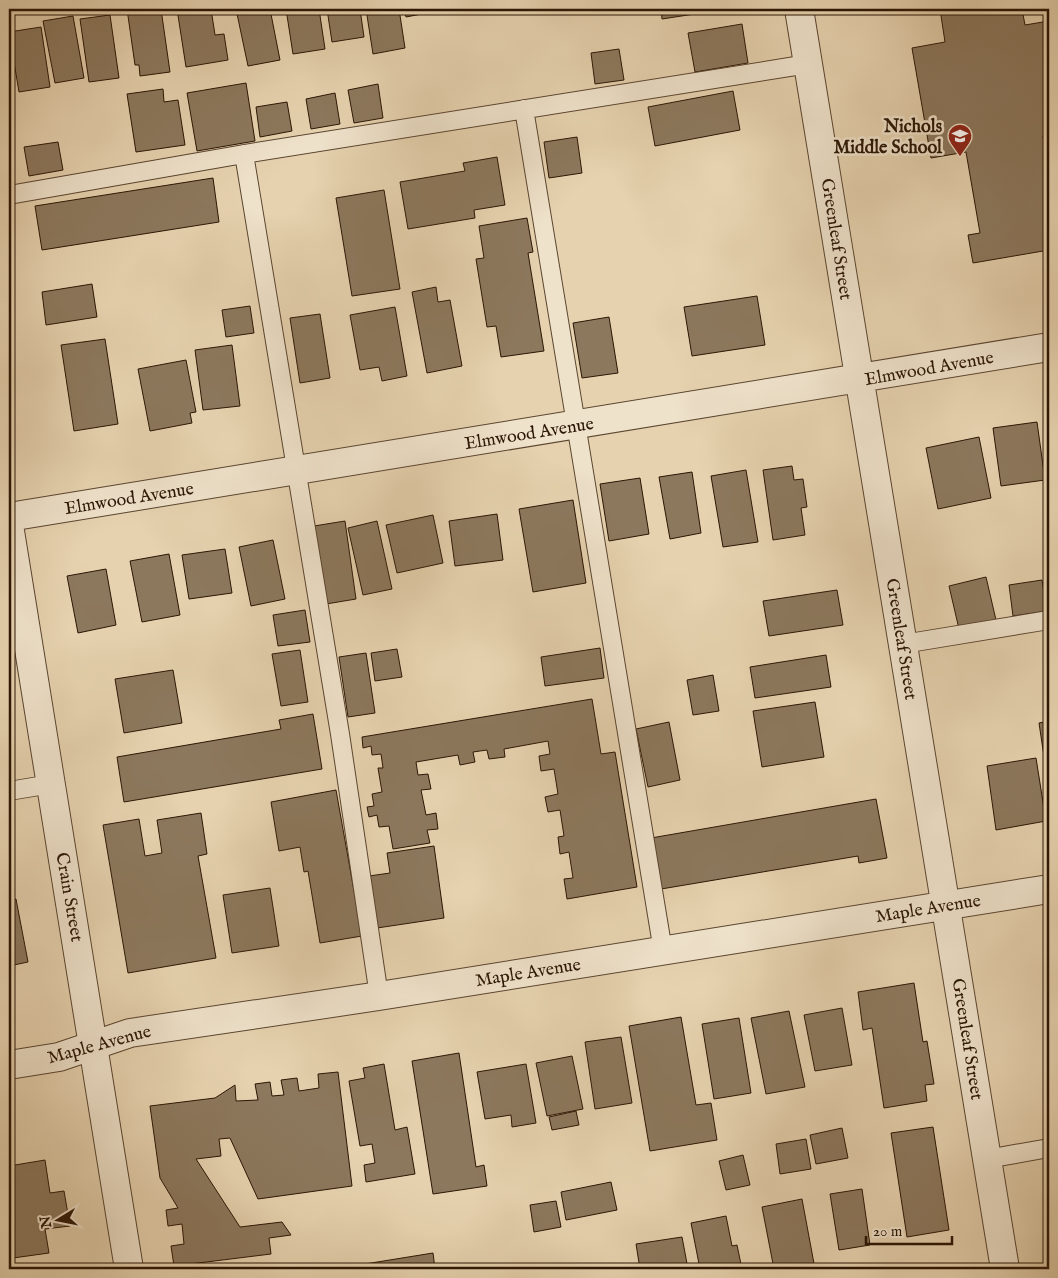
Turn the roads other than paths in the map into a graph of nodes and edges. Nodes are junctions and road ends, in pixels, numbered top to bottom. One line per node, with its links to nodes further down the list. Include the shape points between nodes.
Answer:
1 (799, 9): 2 (street, Greenleaf Street)
2 (808, 64): 3 (lane); 7 (street, Greenleaf Street)
3 (524, 109): 4 (lane); 8 (lane)
4 (244, 154): 5 (lane); 9 (lane)
5 (9, 196)
6 (1049, 347): 7 (street, Elmwood Avenue)
7 (860, 379): 8 (street, Elmwood Avenue); 13 (street, Greenleaf Street)
8 (577, 425): 9 (street, Elmwood Avenue); 18 (lane)
9 (296, 471): 10 (street, Elmwood Avenue); 19 (lane)
10 (9, 517)
11 (9, 525): 14 (street, Crain Street)
12 (1049, 620): 13 (lane)
13 (903, 644): 17 (street, Greenleaf Street)
14 (50, 784): 15 (lane); 20 (street, Crain Street)
15 (9, 791)
16 (1049, 888): 17 (street, Maple Avenue)
17 (946, 905): 18 (street, Maple Avenue); 23 (street, Greenleaf Street)
18 (663, 951): 19 (street, Maple Avenue)
19 (379, 996): 20 (street, Maple Avenue, via 130,1033)
20 (94, 1045): 21 (street, Maple Avenue, via 59,1057); 24 (street, Crain Street)
21 (9, 1065)
22 (1049, 1148): 23 (lane)
23 (987, 1158): 25 (street, Greenleaf Street)
24 (129, 1269)
25 (1005, 1269)

